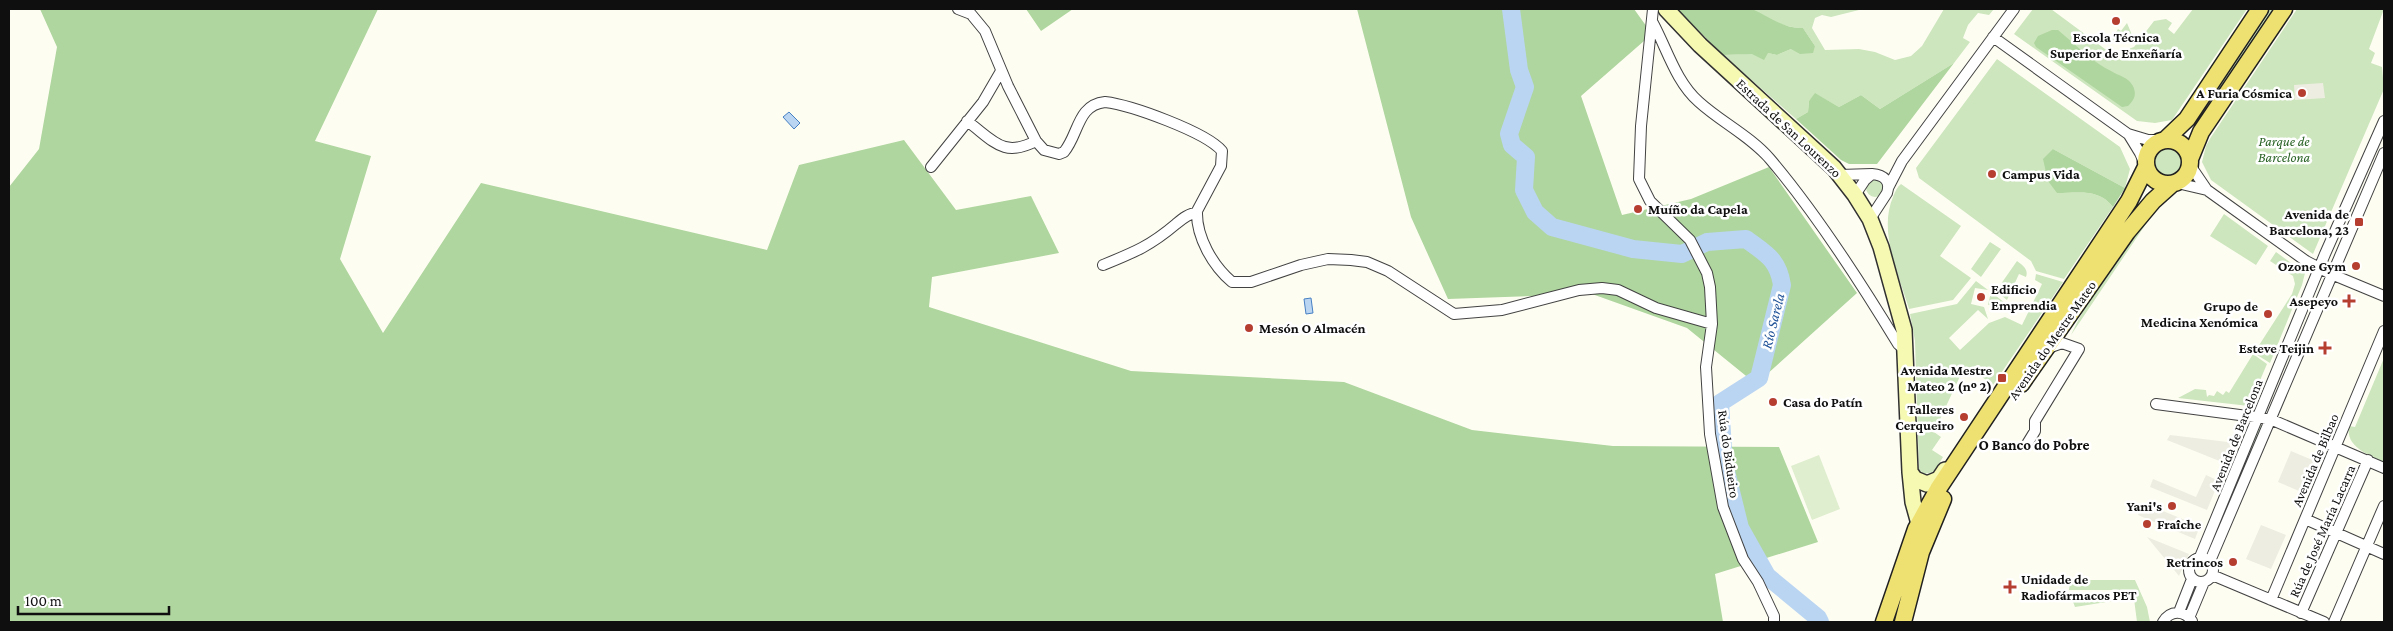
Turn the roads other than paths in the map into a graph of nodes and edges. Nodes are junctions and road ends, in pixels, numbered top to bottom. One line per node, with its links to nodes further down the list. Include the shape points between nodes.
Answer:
1 (958, 9): 9 (street, via 971,14 978,22)
2 (1653, 9): 7 (street)
3 (1666, 9): 20 (street, Estrada de San Lourenzo, via 1700,45)
4 (2014, 9): 8 (street)
5 (2260, 9): 13 (main road, via 2187,119)
6 (2284, 9): 17 (main road, via 2198,136)
7 (1653, 23): 33 (street, Rúa do Bidueiro, via 1642,116 1639,179 1650,201 1690,240 1696,251 1710,287); 37 (street, via 1689,92 1770,159)
8 (1994, 37): 12 (street); 16 (street)
9 (1001, 71): 10 (street, via 983,102); 14 (street)
10 (967, 121): 14 (street, via 1006,148 1021,149); 18 (street)
11 (2383, 127): 29 (street, Avenida de Barcelona)
12 (2128, 134): 13 (street); 19 (street)
13 (2165, 140): 17 (main road, via 2182,144); 19 (main road, via 2148,151)
14 (1036, 141): 26 (street, via 1044,150 1064,152 1086,110 1105,102 1164,120 1209,139 1222,151 1222,159)
15 (2384, 153): 30 (street, Avenida de Barcelona)
16 (1902, 161): 21 (street); 23 (street)
17 (2190, 162): 22 (main road, via 2185,177); 24 (street)
18 (931, 167)
19 (2146, 167): 22 (main road, via 2156,182); 38 (main road, Avenida do Mestre Mateo, via 2129,201)
20 (1840, 174): 21 (street); 25 (street, Estrada de San Lourenzo)
21 (1875, 174): 23 (street, via 1886,179); 25 (street, via 1865,180)
22 (2174, 184): 24 (street); 32 (main road, Avenida do Mestre Mateo, via 2153,201 2127,232)
23 (1888, 188): 27 (street)
24 (2206, 190): 29 (street)
25 (1855, 195): 27 (street, Estrada de San Lourenzo)
26 (1197, 213): 28 (street, via 1191,213 1137,252); 33 (street, via 1206,247 1216,265 1232,282 1251,282 1328,259 1351,260 1388,271 1454,314 1502,310 1579,290 1602,288 1618,290 1656,308)
27 (1870, 219): 37 (street, Estrada de San Lourenzo, via 1902,318)
28 (1103, 264)
29 (2319, 269): 30 (street); 40 (street, Avenida de Barcelona)
30 (2331, 274): 31 (street); 41 (street, Avenida de Barcelona)
31 (2384, 296)
32 (2079, 302): 35 (street, via 2067,332); 36 (main road, Avenida do Mestre Mateo)
33 (1712, 324): 63 (street, Rúa do Bidueiro, via 1706,367 1710,434 1723,507 1743,559 1758,582)
34 (2384, 331): 43 (street, Avenida de Bilbao)
35 (2073, 346): 36 (street, via 2058,343); 42 (street, via 2078,349 2035,421)
36 (2046, 349): 47 (main road, Avenida do Mestre Mateo)
37 (1906, 351): 46 (street, Estrada de San Lourenzo)
38 (2020, 366): 46 (street, via 1939,479 1932,484 1922,483); 47 (main road, Avenida do Mestre Mateo)
39 (2156, 404): 40 (street)
40 (2259, 416): 41 (street); 54 (street, Avenida de Barcelona)
41 (2270, 418): 43 (street); 55 (street, Avenida de Barcelona)
42 (2027, 444)
43 (2336, 445): 44 (street); 49 (street, Avenida de Bilbao)
44 (2368, 460): 45 (street); 51 (street, Rúa de José María Lacarra)
45 (2384, 468)
46 (1910, 472): 50 (street); 56 (street, via 1907,530)
47 (1940, 496): 50 (main road); 65 (main road)
48 (2384, 506): 52 (street)
49 (2305, 519): 51 (street); 59 (street, Avenida de Bilbao)
50 (1919, 524): 56 (main road); 65 (street, via 1921,536 1901,602)
51 (2336, 533): 52 (street); 61 (street, Rúa de José María Lacarra)
52 (2367, 546): 53 (street); 68 (street)
53 (2384, 554)
54 (2200, 557): 55 (street); 58 (street, via 2188,568)
55 (2210, 561): 57 (street, via 2213,566)
56 (1900, 572): 64 (main road)
57 (2208, 578): 58 (street); 59 (street); 62 (street)
58 (2192, 579): 60 (street)
59 (2271, 600): 61 (street)
60 (2179, 612): 62 (street); 66 (street)
61 (2301, 613): 67 (street)
62 (2191, 620)
63 (1774, 622)
64 (1884, 622)
65 (1902, 622)
66 (2163, 622)
67 (2324, 622)
68 (2334, 622)

